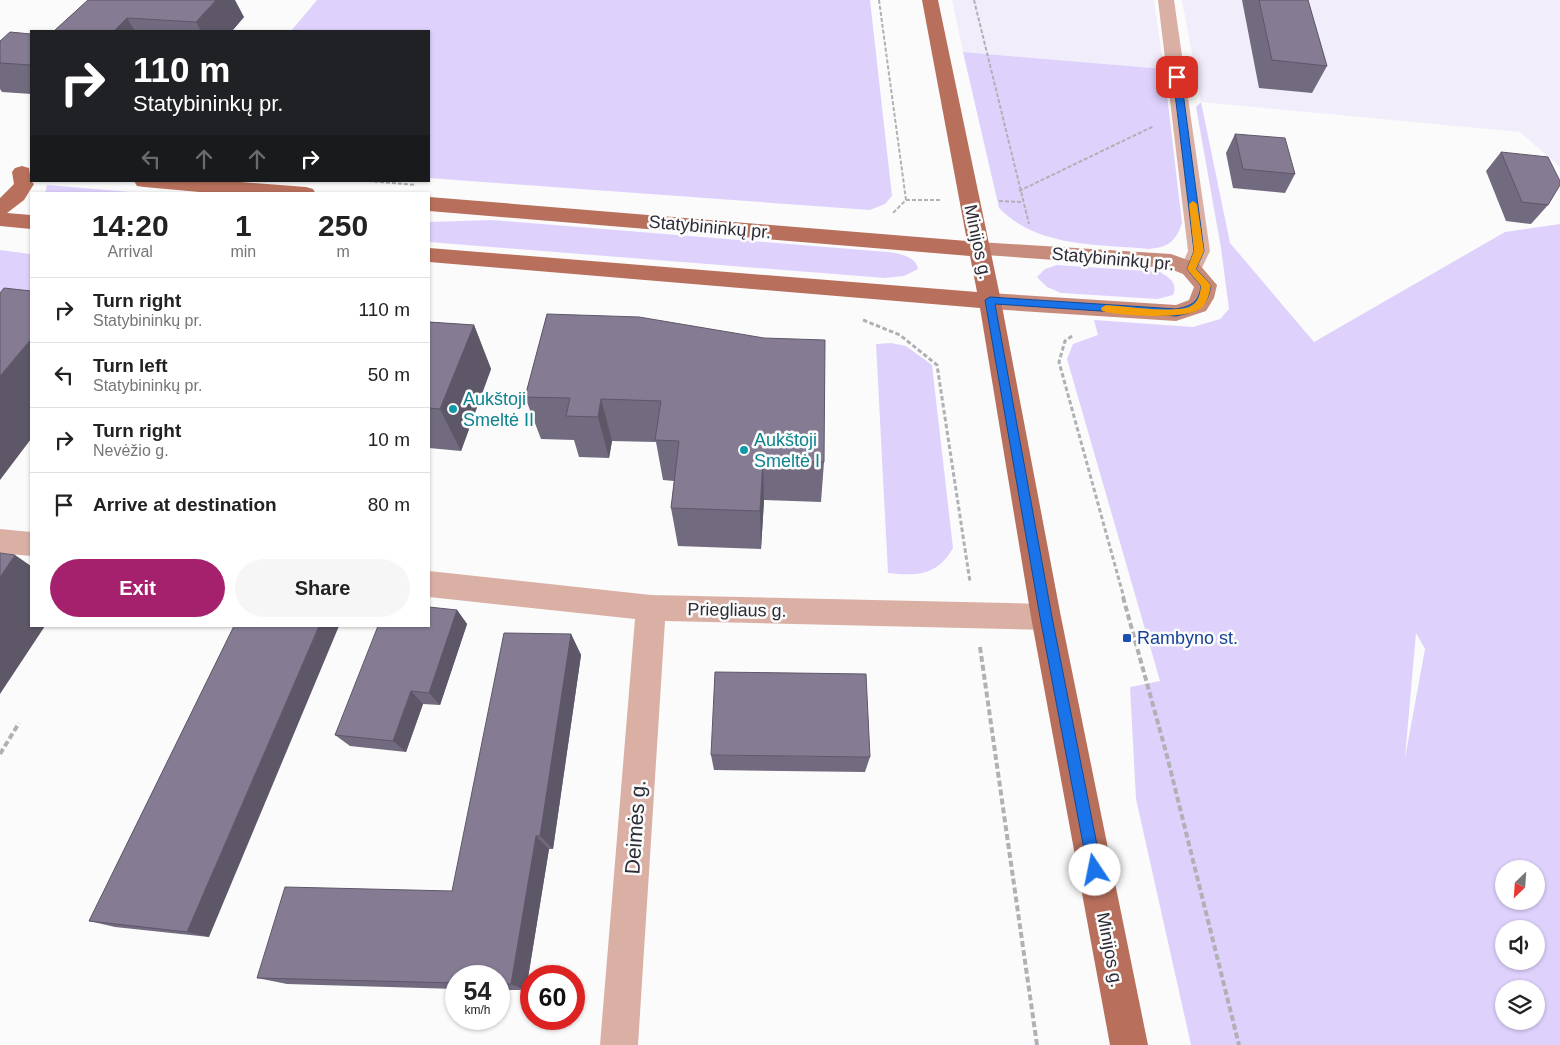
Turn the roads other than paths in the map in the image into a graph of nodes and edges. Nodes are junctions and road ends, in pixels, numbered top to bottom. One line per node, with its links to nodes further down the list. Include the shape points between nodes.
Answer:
1 (930, 0): 12 (main road, Minijos g.)
2 (1166, 0): 14 (street, via 1199,251)
3 (0, 170): 4 (main road)
4 (26, 172): 9 (main road, via 24,184 17,195)
5 (153, 182): 6 (main road)
6 (232, 191): 7 (main road)
7 (257, 192)
8 (430, 204): 12 (main road, Statybininkų pr.)
9 (0, 208)
10 (0, 219): 11 (main road)
11 (30, 222)
12 (979, 249): 14 (main road, Statybininkų pr., via 1171,261); 15 (main road, Minijos g.)
13 (430, 255): 15 (main road, Statybininkų pr.)
14 (1191, 269): 15 (main road, Statybininkų pr., via 1206,285 1204,298 1194,309 1176,313)
15 (990, 300): 20 (main road, Minijos g.)
16 (0, 541): 17 (street)
17 (30, 544)
18 (430, 584): 19 (street, Priegliaus g.)
19 (651, 608): 20 (street, Priegliaus g.); 21 (street, Deimės g.)
20 (1046, 617): 22 (main road, Minijos g.)
21 (620, 1045)
22 (1129, 1045)

